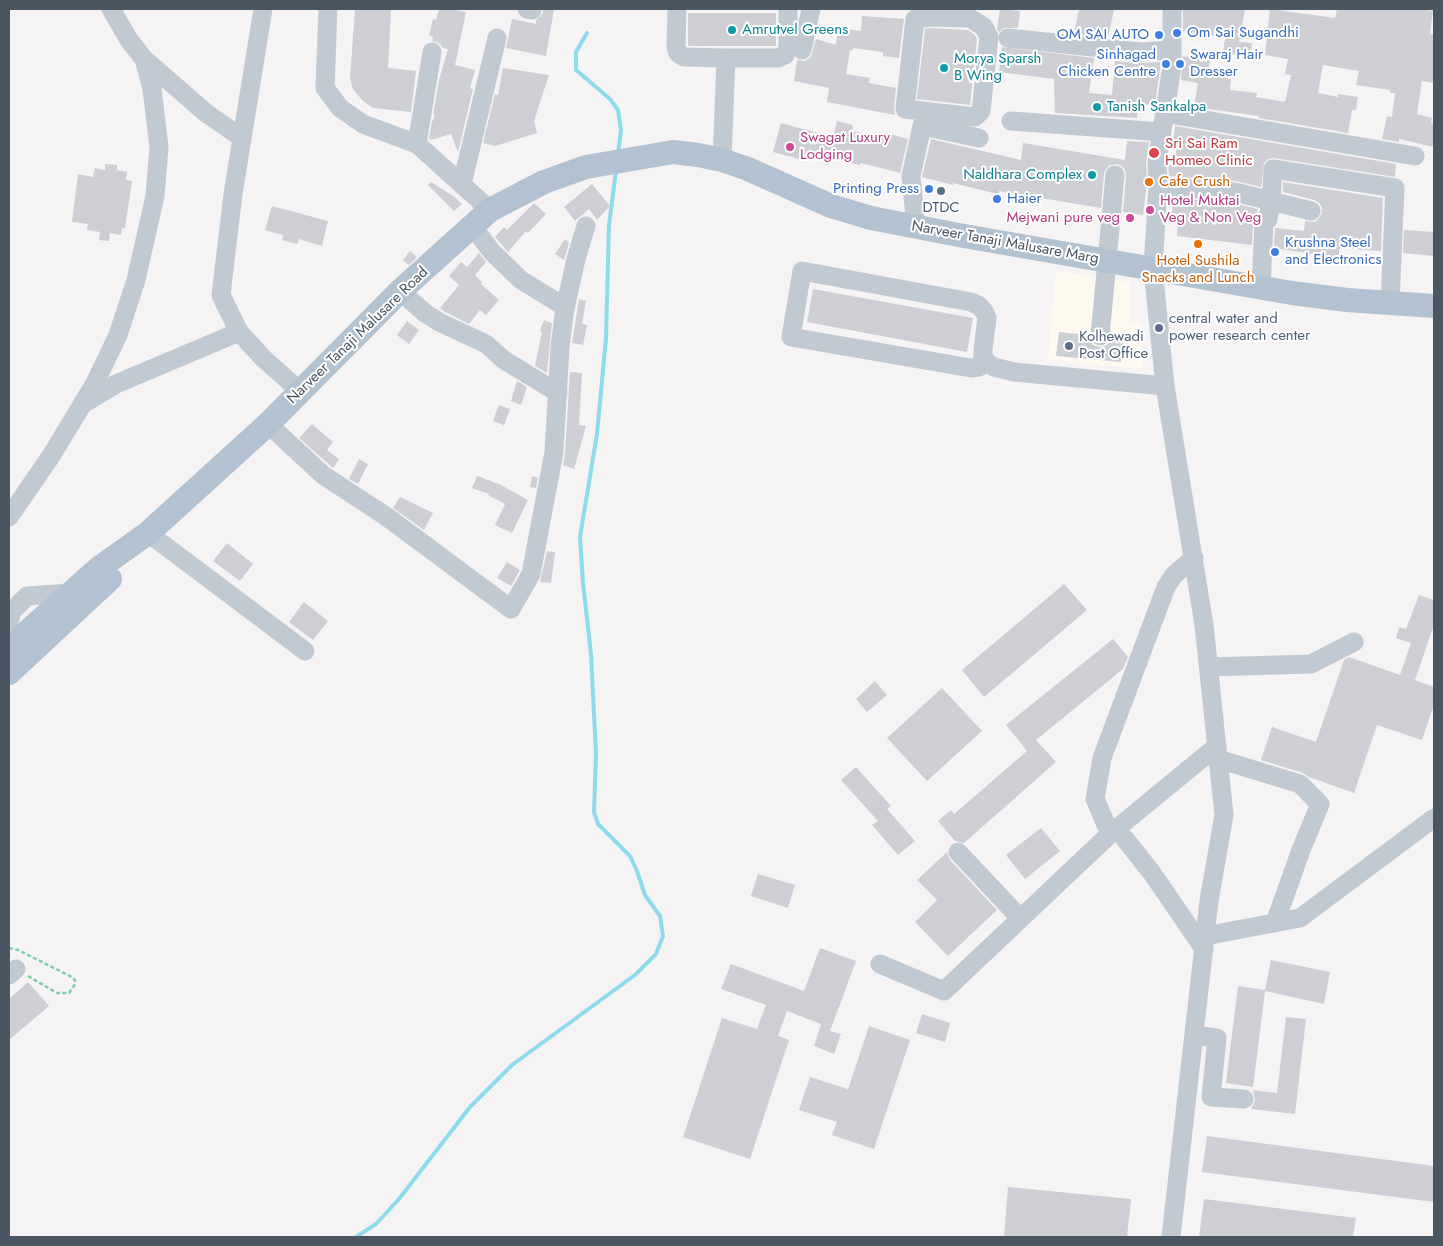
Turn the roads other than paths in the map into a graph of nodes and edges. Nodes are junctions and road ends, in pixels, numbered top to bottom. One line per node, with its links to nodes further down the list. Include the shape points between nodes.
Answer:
1 (111, 9): 15 (street)
2 (263, 9): 19 (street)
3 (328, 9): 21 (street, via 325,88 340,108 363,124)
4 (677, 9): 14 (street, via 678,53 684,57)
5 (788, 9): 14 (street, via 785,55 778,58)
6 (811, 9): 11 (street)
7 (1172, 9): 12 (street)
8 (970, 13): 8 (street, via 984,27 989,38 980,111 975,117 905,109 915,19)
9 (497, 38): 26 (street)
10 (1008, 38): 12 (street, via 1140,52)
11 (802, 50)
12 (1172, 50): 16 (street)
13 (432, 52): 21 (street)
14 (726, 58): 23 (street)
15 (144, 59): 19 (street, via 206,113); 44 (street, via 152,89 159,147 155,196 136,280 118,335)
16 (1164, 113): 18 (street); 22 (street)
17 (1011, 121): 18 (street)
18 (1162, 132): 27 (street, via 1157,163)
19 (242, 138): 41 (street, via 220,295)
20 (979, 138): 33 (street, via 922,126 911,176)
21 (417, 144): 26 (street)
22 (1415, 156)
23 (722, 160): 24 (main road, Narveer Tanaji Malusare Marg, via 673,152); 33 (main road, Narveer Tanaji Malusare Marg, via 831,206)
24 (586, 167): 29 (main road, Narveer Tanaji Malusare Road, via 544,182)
25 (1115, 175): 34 (street)
26 (462, 184): 29 (street)
27 (1158, 186): 28 (street, via 1235,192); 35 (street)
28 (1271, 202): 30 (street); 36 (street, via 1268,220 1264,221); 38 (street, via 1273,169 1395,188)
29 (490, 210): 32 (main road, Narveer Tanaji Malusare Road)
30 (1311, 211)
31 (586, 226): 40 (street)
32 (473, 227): 37 (main road, Narveer Tanaji Malusare Road); 40 (street, via 492,252 521,280)
33 (916, 227): 34 (main road, Narveer Tanaji Malusare Marg)
34 (1108, 261): 35 (main road, Narveer Tanaji Malusare Marg); 42 (street)
35 (1153, 269): 36 (main road, Narveer Tanaji Malusare Marg); 46 (street)
36 (1261, 288): 38 (main road, Narveer Tanaji Malusare Marg)
37 (400, 291): 47 (main road, Narveer Tanaji Malusare Road); 48 (street, via 425,313 486,344 504,360)
38 (1390, 303): 39 (main road, Narveer Tanaji Malusare Marg)
39 (1434, 306)
40 (565, 309): 48 (street)
41 (239, 332): 45 (street); 47 (street)
42 (1100, 336)
43 (986, 362): 43 (street, via 982,349 986,318 978,305 802,271 791,337 971,368); 46 (street, via 1014,372)
44 (103, 367): 45 (street); 49 (street)
45 (116, 384): 49 (street)
46 (1165, 386): 53 (street)
47 (300, 391): 50 (main road, Narveer Tanaji Malusare Road)
48 (558, 393): 50 (street, via 554,452 531,574 511,609 395,523 323,475)
49 (83, 404): 51 (street)
50 (268, 424): 52 (main road, Narveer Tanaji Malusare Road)
51 (9, 517)
52 (148, 533): 54 (main road, Narveer Tanaji Malusare Road, via 99,568); 59 (street); 61 (main road, Narveer Tanaji Malusare Road, via 110,578)
53 (1194, 558): 60 (street); 64 (street, via 1174,574 1166,587 1102,758 1095,800)
54 (71, 593): 55 (street); 58 (main road, Narveer Tanaji Malusare Road)
55 (14, 598): 56 (street)
56 (9, 622)
57 (1354, 642): 60 (street, via 1311,664)
58 (9, 648)
59 (305, 651)
60 (1209, 667): 62 (street)
61 (9, 673)
62 (1218, 752): 64 (street); 67 (street, via 1300,784 1320,804); 68 (street, via 1224,816)
63 (1434, 818): 67 (street, via 1300,918)
64 (1118, 836): 66 (street); 68 (street, via 1152,873)
65 (958, 852): 66 (street)
66 (1020, 918): 69 (street, via 944,991)
67 (1275, 923): 68 (street)
68 (1205, 943): 70 (street)
69 (880, 964)
70 (1194, 1035): 71 (street, via 1217,1038 1211,1097); 72 (street)
71 (1244, 1099)
72 (1171, 1237)

